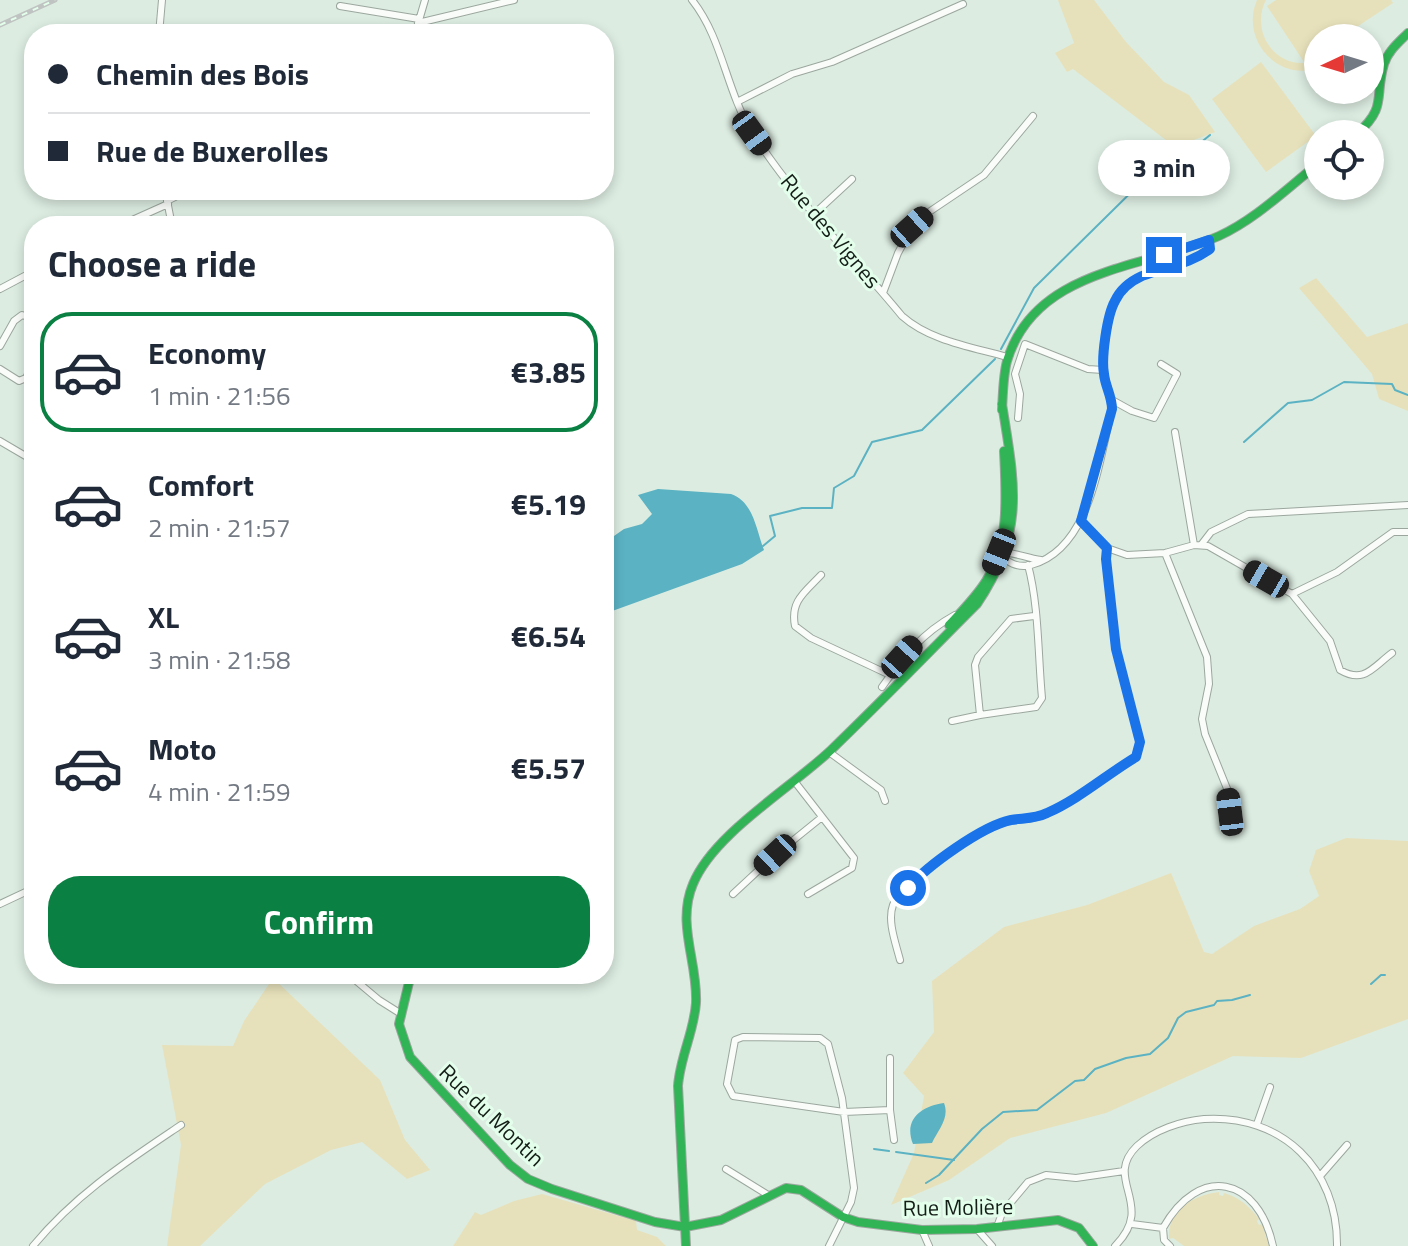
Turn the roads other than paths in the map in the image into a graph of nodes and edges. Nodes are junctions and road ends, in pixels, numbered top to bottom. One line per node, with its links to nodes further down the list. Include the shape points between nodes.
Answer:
1 (162, 0): 8 (street)
2 (425, 0): 7 (street)
3 (514, 0): 7 (street)
4 (692, 0): 11 (street, Rue des Vignes, via 713,33)
5 (963, 4): 11 (street)
6 (340, 6): 7 (street)
7 (419, 21): 9 (street)
8 (160, 24)
9 (418, 24)
10 (1408, 33): 13 (street, via 1384,64 1382,98)
11 (737, 102): 18 (street, Rue des Vignes, via 752,133)
12 (1033, 116): 24 (street, via 984,175 912,227)
13 (1371, 120)
14 (1304, 175): 21 (street)
15 (852, 179): 18 (street)
16 (171, 200): 17 (street)
17 (167, 202): 19 (street); 20 (street)
18 (813, 215): 24 (street, Rue des Vignes)
19 (139, 216)
20 (170, 216)
21 (1210, 245): 27 (street, via 1065,287 1034,311); 30 (street, via 1182,266 1142,276 1121,291 1110,317)
22 (24, 276): 23 (street)
23 (0, 289)
24 (883, 293): 27 (street, Rue des Vignes, via 916,328)
25 (24, 316): 26 (street, via 14,321)
26 (0, 346)
27 (1007, 357): 43 (street, via 1002,404 1014,512)
28 (1161, 364): 32 (street, via 1177,374 1154,418)
29 (0, 369): 31 (street)
30 (1103, 370): 32 (street); 33 (street, via 1025,344 1015,374)
31 (24, 379)
32 (1112, 400): 38 (street)
33 (1018, 418)
34 (1175, 432): 40 (street)
35 (0, 441): 36 (street)
36 (24, 455)
37 (1408, 505): 40 (street, via 1248,514 1211,532)
38 (1081, 521): 41 (street); 44 (street)
39 (1408, 532): 47 (street, via 1393,532 1337,572)
40 (1198, 545): 42 (street); 47 (street)
41 (1107, 548): 42 (street, via 1127,555); 66 (street, via 1116,649 1140,742 1136,757 1044,815 986,830 917,878 892,909)
42 (1165, 553): 61 (street, via 1207,657 1209,684 1202,719 1228,791)
43 (1003, 555): 44 (street); 45 (street); 48 (street); 52 (street, via 977,604)
44 (1041, 560): 45 (street)
45 (1028, 565): 49 (street)
46 (821, 575): 53 (street, via 795,602 795,626)
47 (1292, 594): 50 (street, via 1330,641 1340,670 1360,676)
48 (960, 612): 51 (street, via 935,626); 52 (street)
49 (1034, 616): 55 (street, via 1011,619 978,657); 55 (street, via 1042,698 1036,707)
50 (1392, 653)
51 (902, 657): 52 (street); 53 (street)
52 (912, 668): 57 (street)
53 (890, 675): 54 (street)
54 (882, 687)
55 (980, 715): 56 (street)
56 (952, 721)
57 (829, 752): 58 (street); 59 (street, via 881,790)
58 (795, 782): 60 (street); 84 (street, via 709,855 691,882 686,902 697,993 678,1085)
59 (885, 801)
60 (822, 817): 63 (street); 64 (street, via 854,858 852,868)
61 (1228, 826)
62 (24, 893): 65 (street)
63 (733, 894)
64 (808, 894)
65 (0, 904)
66 (900, 960)
67 (360, 984): 69 (street)
68 (408, 984): 69 (street)
69 (398, 1012): 84 (street, Rue du Montin, via 399,1038 410,1057 521,1174 539,1185)
70 (890, 1058): 72 (street)
71 (1270, 1087): 74 (street)
72 (890, 1110): 73 (street); 76 (street)
73 (844, 1112): 73 (street, via 828,1044 820,1038 735,1040 727,1084 733,1096); 82 (street, via 854,1188)
74 (1257, 1124): 79 (street, via 1215,1118 1167,1128 1139,1144); 80 (street, via 1301,1152)
75 (181, 1125): 89 (street, via 95,1183)
76 (894, 1140)
77 (1347, 1145): 80 (street)
78 (726, 1169): 81 (street)
79 (1124, 1171): 83 (street); 85 (street, via 1076,1178 1046,1175 1028,1182)
80 (1320, 1176): 98 (street, via 1335,1214)
81 (768, 1195): 82 (street, Rue Molière, via 786,1188 801,1190); 84 (street, Rue Molière, via 721,1220)
82 (843, 1217): 88 (street, Rue Molière); 91 (street)
83 (1132, 1224): 86 (street); 95 (street)
84 (685, 1227): 90 (street)
85 (997, 1227): 87 (street, Rue Molière); 94 (street, Rue Molière, via 1072,1222)
86 (1163, 1228): 96 (street); 97 (street, via 1185,1197 1216,1186 1248,1198 1262,1213)
87 (977, 1229): 88 (street, Rue Molière); 93 (street)
88 (922, 1230): 92 (street)
89 (33, 1246)
90 (686, 1246)
91 (829, 1246)
92 (929, 1246)
93 (992, 1246)
94 (1093, 1246)
95 (1115, 1246)
96 (1170, 1246)
97 (1273, 1246)
98 (1337, 1246)

